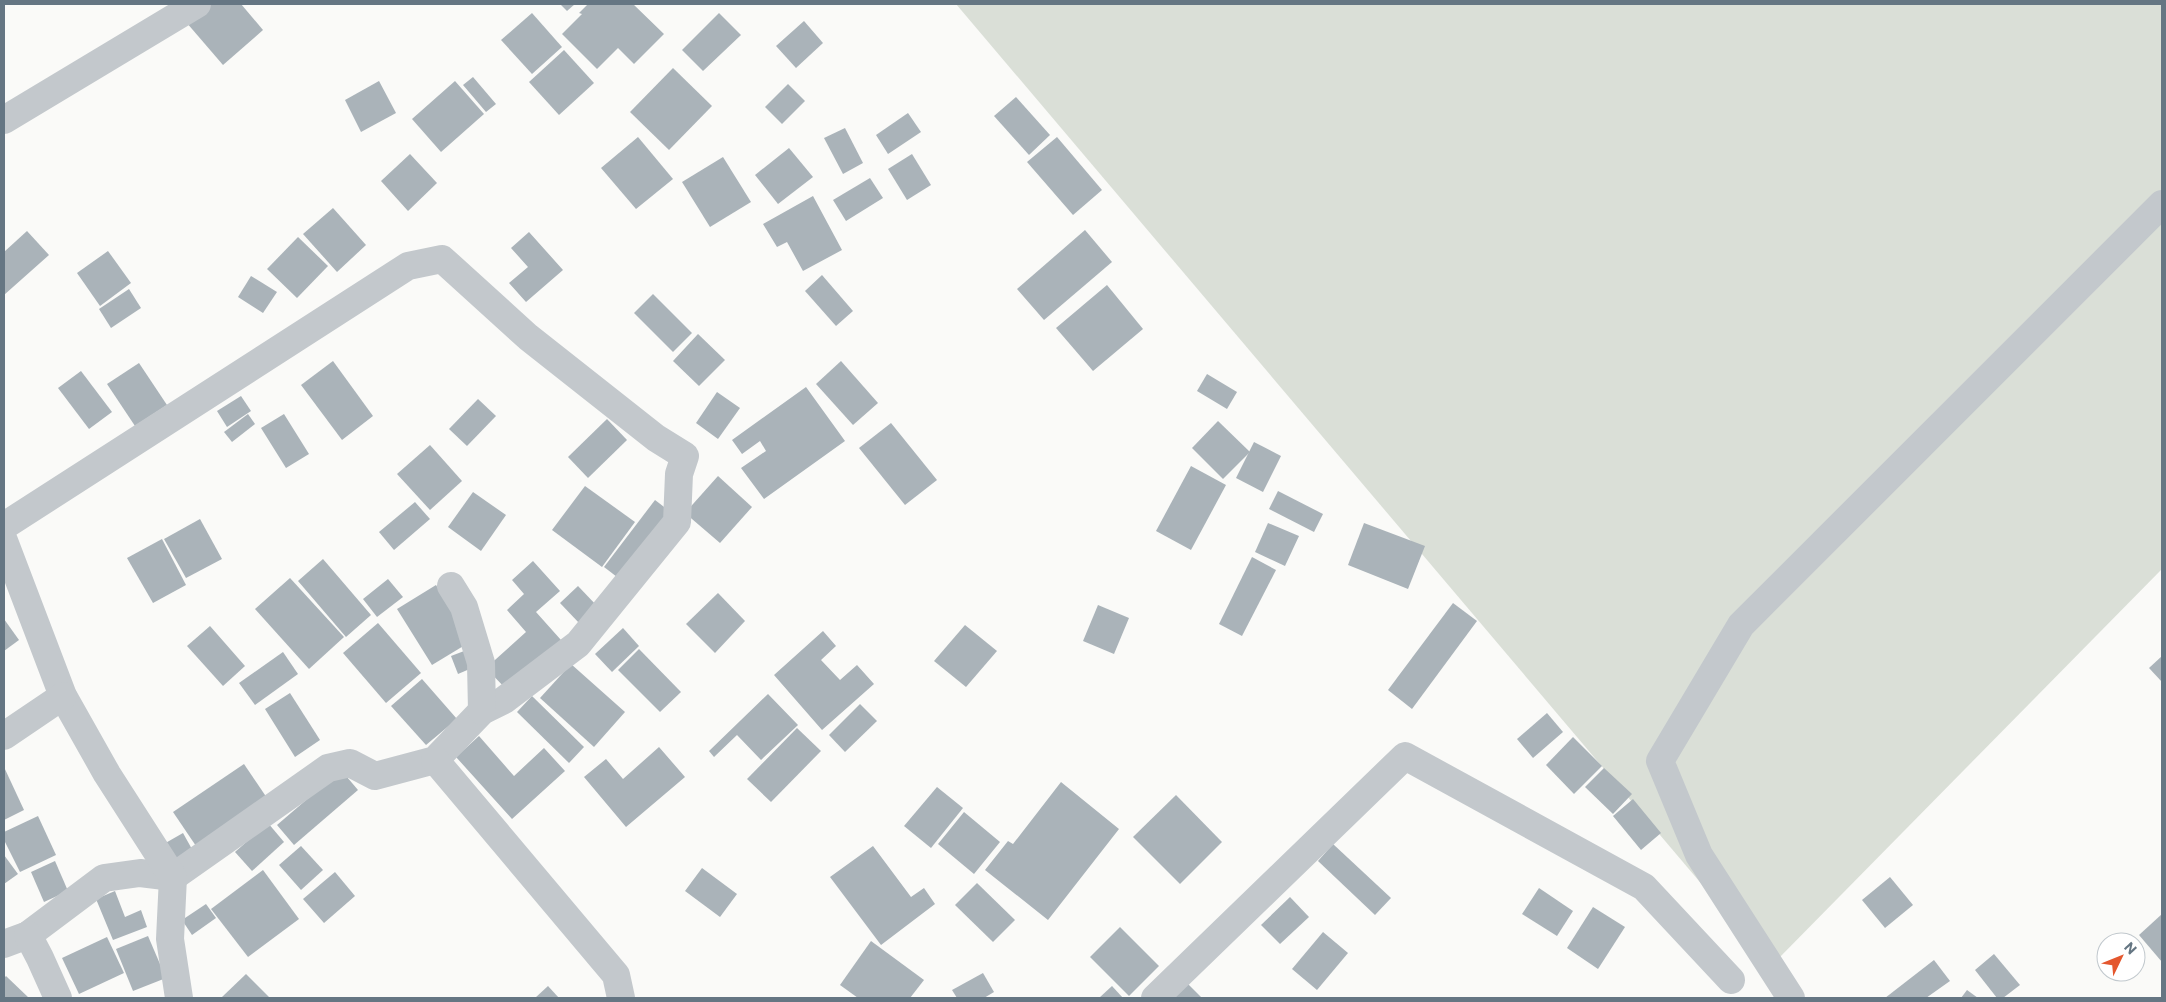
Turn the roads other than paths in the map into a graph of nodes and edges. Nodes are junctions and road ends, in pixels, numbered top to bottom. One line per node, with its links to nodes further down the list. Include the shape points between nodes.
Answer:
1 (196, 4): 2 (street)
2 (4, 120)
3 (2162, 204): 18 (street, via 1741,625 1660,761 1699,854)
4 (4, 526): 8 (street, via 408,266 442,259 528,337 656,438 685,456 679,474 677,522 578,644 504,700)
5 (4, 541): 7 (street)
6 (451, 586): 8 (street, via 464,607 481,663)
7 (63, 696): 9 (street); 11 (street, via 107,774)
8 (482, 711): 10 (street)
9 (4, 736)
10 (435, 760): 11 (street, via 375,776 350,763 328,768); 16 (street, via 616,975)
11 (173, 877): 12 (street, via 140,873 104,878); 15 (street, via 170,939)
12 (16, 940): 14 (street, via 40,958)
13 (1731, 980): 17 (street, via 1644,887 1405,756)
14 (58, 998)
15 (180, 998)
16 (621, 998)
17 (1155, 998)
18 (1791, 998)

